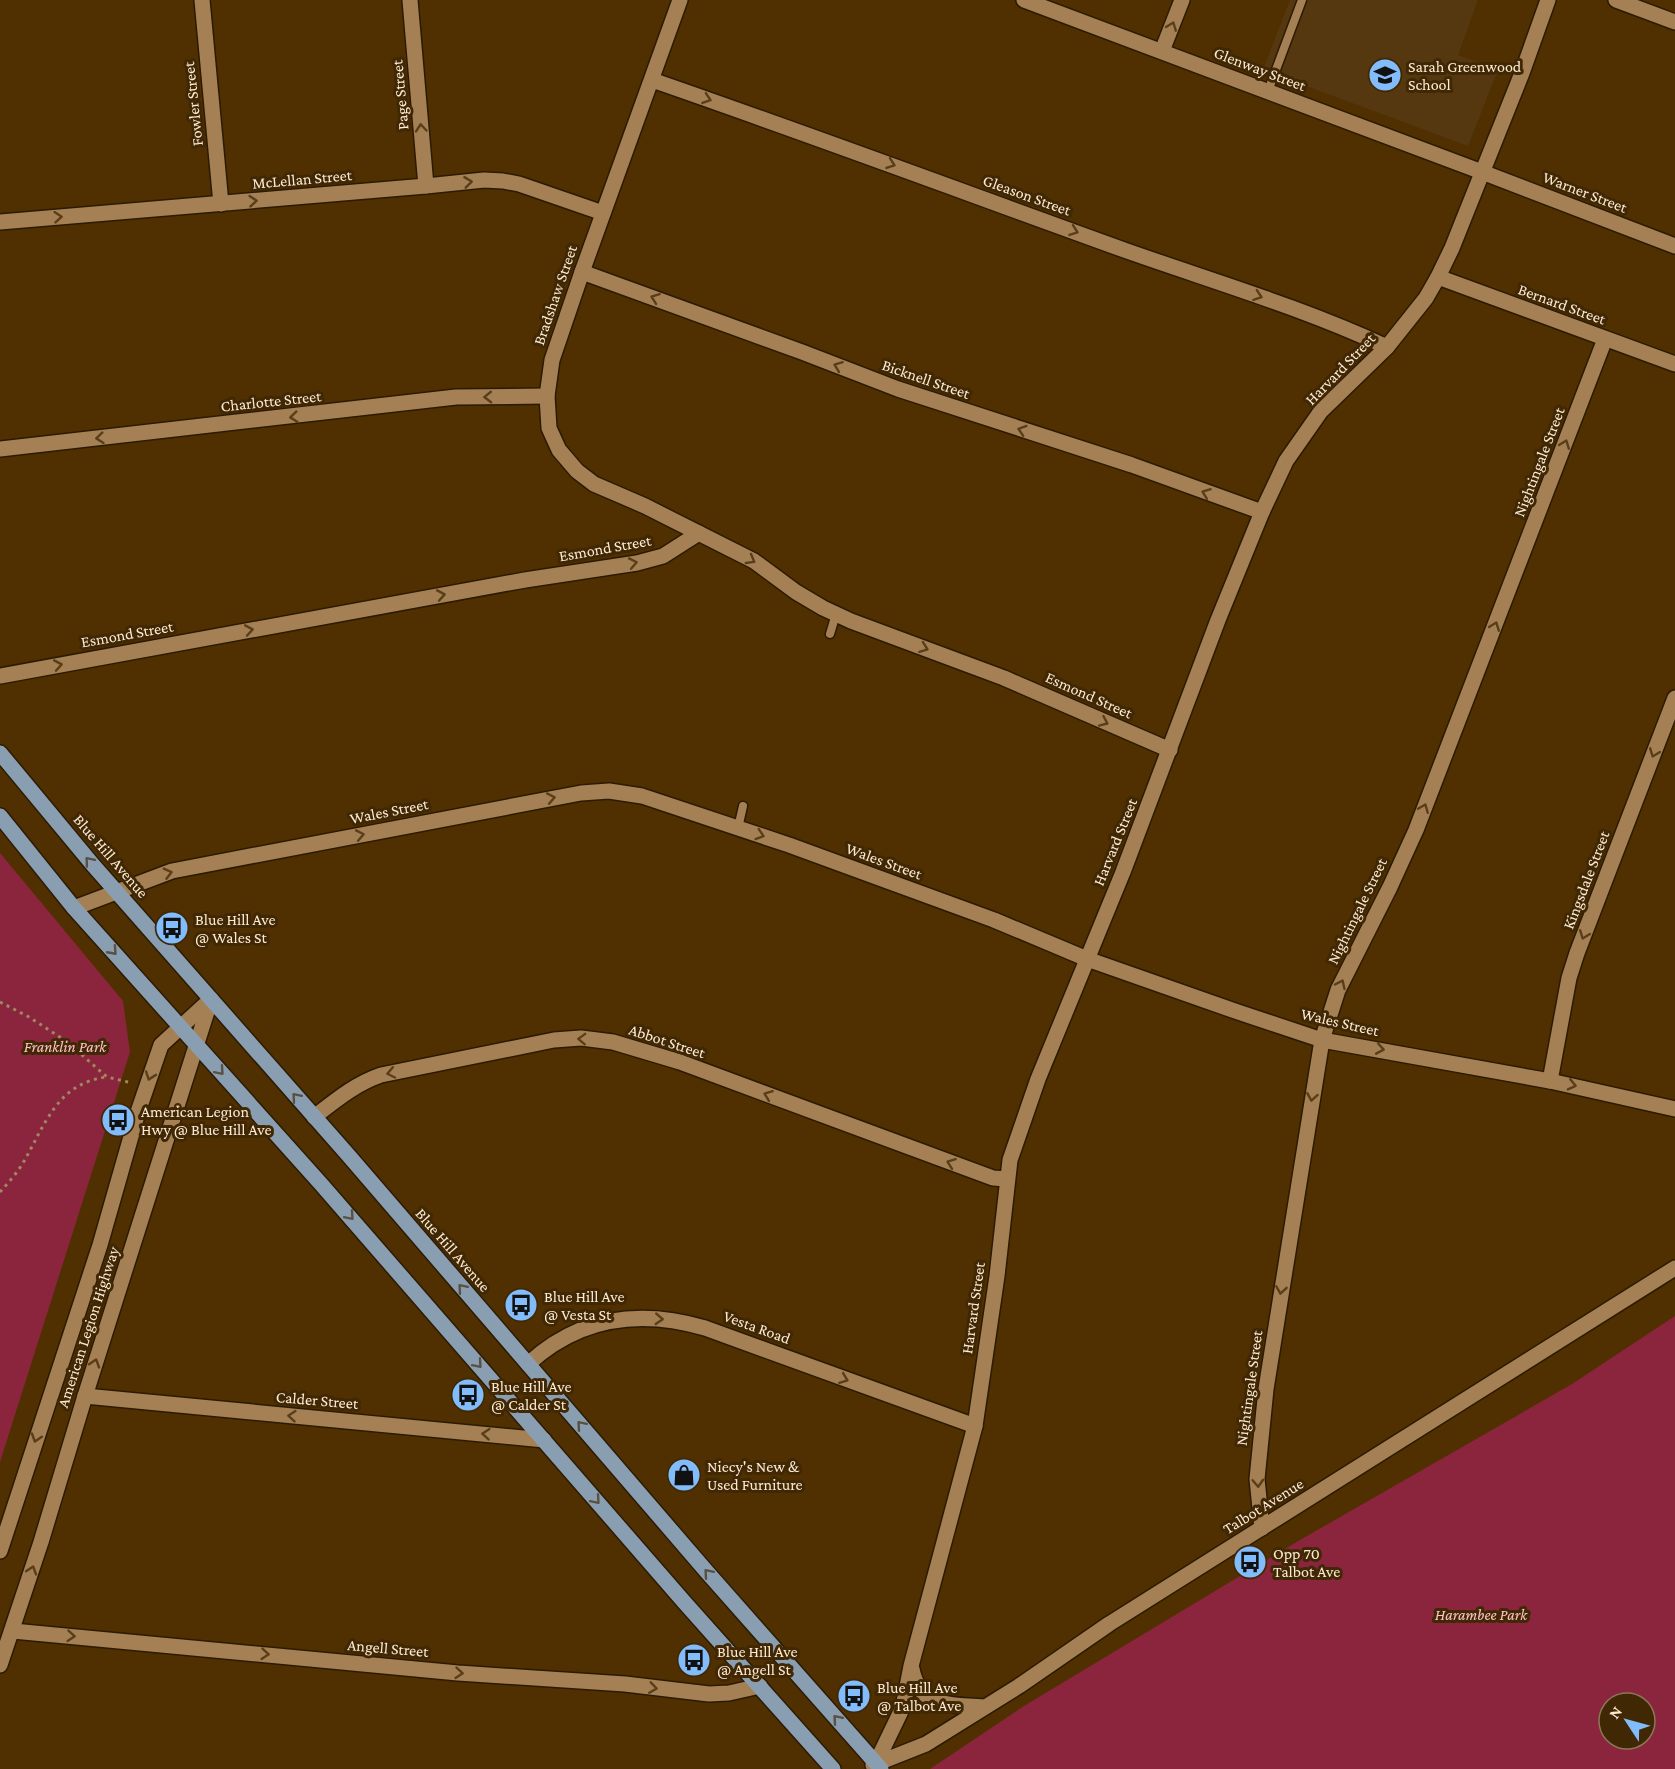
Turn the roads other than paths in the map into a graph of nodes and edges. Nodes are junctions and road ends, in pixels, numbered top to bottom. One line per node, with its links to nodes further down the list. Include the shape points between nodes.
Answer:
1 (202, 0): 15 (street, Fowler Street)
2 (410, 0): 14 (street, Page Street, one-way to 2)
3 (680, 0): 11 (street, Bradshaw Street)
4 (1024, 0): 10 (street, Glenway Street)
5 (1182, 0): 10 (street, one-way to 5)
6 (1302, 0): 12 (lane)
7 (1548, 0): 13 (street, Harvard Street)
8 (1616, 0): 9 (street)
9 (1675, 22)
10 (1162, 51): 12 (street, Glenway Street)
11 (652, 80): 16 (street, Bradshaw Street); 22 (street, Gleason Street, one-way to 22, via 1332,322)
12 (1268, 92): 13 (street, Glenway Street)
13 (1482, 172): 18 (street, Warner Street); 20 (street, Harvard Street)
14 (426, 186): 15 (street, McLellan Street, one-way to 14); 16 (street, McLellan Street, one-way to 16, via 503,181)
15 (221, 204): 17 (street, McLellan Street, one-way to 15)
16 (603, 213): 19 (street, Bradshaw Street)
17 (0, 222)
18 (1675, 246)
19 (582, 272): 24 (street, Bradshaw Street, via 552,360); 26 (street, Bicknell Street, one-way to 19, via 898,389)
20 (1438, 277): 21 (street, Bernard Street); 22 (street, Harvard Street)
21 (1605, 339): 23 (street, Bernard Street); 42 (street, Nightingale Street, one-way to 21, via 1338,990 1390,886 1439,772)
22 (1387, 347): 26 (street, Harvard Street, via 1321,411 1286,461)
23 (1675, 364)
24 (547, 396): 25 (street, Charlotte Street, one-way to 25, via 456,397); 27 (street, Bradshaw Street, via 549,428 559,450 577,471 594,484)
25 (0, 449)
26 (1262, 512): 32 (street, Harvard Street)
27 (699, 533): 28 (street, Esmond Street, one-way to 28, via 754,561 796,592); 30 (street, Esmond Street, one-way to 27, via 637,563 663,556)
28 (836, 614): 29 (lane); 32 (street, Esmond Street, one-way to 32, via 1004,678)
29 (830, 634)
30 (0, 676)
31 (1675, 698): 44 (street, Kingsdale Street, one-way to 44, via 1569,978)
32 (1170, 750): 39 (street, Harvard Street)
33 (0, 753): 37 (main road, Blue Hill Avenue, one-way to 33)
34 (743, 806): 36 (lane)
35 (0, 816): 38 (main road)
36 (738, 828): 37 (street, Wales Street, one-way to 36, via 172,871 581,793 642,795); 39 (street, Wales Street, one-way to 39, via 994,920)
37 (117, 891): 38 (street, Wales Street); 40 (main road, Blue Hill Avenue)
38 (74, 908): 41 (main road, one-way to 41)
39 (1087, 959): 42 (street, Wales Street); 47 (street, Harvard Street, via 1038,1079)
40 (211, 999): 41 (street, American Legion Highway); 43 (street, American Legion Highway); 46 (main road, Blue Hill Avenue, one-way to 40)
41 (181, 1028): 43 (main road); 54 (street, American Legion Highway, one-way to 54, via 161,1045 141,1102 100,1245)
42 (1322, 1040): 44 (street, Wales Street, one-way to 44); 53 (street, Nightingale Street, one-way to 53, via 1266,1389 1257,1479)
43 (197, 1044): 50 (street, American Legion Highway, one-way to 43); 52 (main road, one-way to 52)
44 (1550, 1081): 45 (street, Wales Street, one-way to 45)
45 (1675, 1108)
46 (314, 1117): 47 (street, Abbot Street, one-way to 46, via 993,1178 680,1062 613,1042 581,1038 381,1075 345,1092); 49 (main road, Blue Hill Avenue, one-way to 46)
47 (1007, 1179): 51 (street, Harvard Street)
48 (1675, 1268): 53 (street, Talbot Avenue)
49 (528, 1364): 51 (street, Vesta Road, one-way to 51, via 579,1329 623,1320 665,1319 705,1328); 60 (main road, Blue Hill Avenue, one-way to 49)
50 (85, 1396): 52 (street, Calder Street, one-way to 50); 55 (street, American Legion Highway, one-way to 50)
51 (975, 1426): 57 (street, Harvard Street)
52 (544, 1440): 58 (main road, one-way to 58)
53 (1262, 1528): 59 (street, Talbot Avenue)
54 (0, 1551)
55 (6, 1626): 56 (street, American Legion Highway); 58 (street, Angell Street, one-way to 58, via 458,1673 709,1694)
56 (0, 1665)
57 (911, 1666): 59 (street, via 920,1689 931,1699 942,1704); 60 (street, Harvard Street, via 903,1707)
58 (760, 1686): 61 (main road)
59 (983, 1707): 60 (street, Talbot Avenue, via 926,1744)
60 (875, 1767)
61 (832, 1769)

